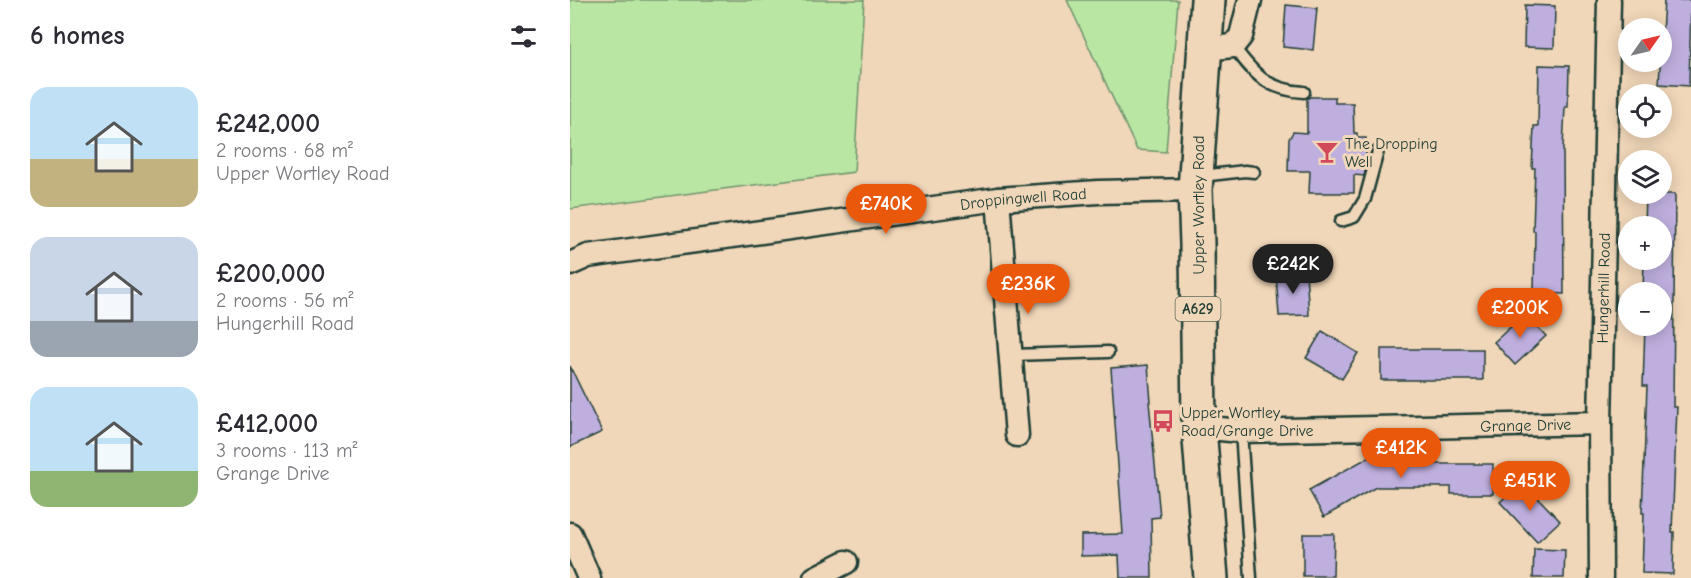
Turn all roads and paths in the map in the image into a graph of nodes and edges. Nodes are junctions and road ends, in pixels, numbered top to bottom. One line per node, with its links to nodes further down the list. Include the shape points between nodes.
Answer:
1 (1208, 0): 4 (main road, Upper Wortley Road / A629)
2 (1250, 0): 4 (street, Upper Wortley Road, via 1242,36)
3 (1609, 0): 14 (street, Hungerhill Road)
4 (1219, 47): 5 (lane, via 1266,83); 8 (main road, Upper Wortley Road / A629)
5 (1304, 92)
6 (1378, 151): 10 (lane, via 1365,199 1354,217)
7 (1254, 172): 8 (lane)
8 (1195, 184): 9 (street, Droppingwell Road); 15 (main road, Upper Wortley Road / A629)
9 (998, 199): 11 (street, Droppingwell Road, via 588,256); 13 (street)
10 (1341, 221)
11 (570, 264)
12 (1108, 352): 13 (lane)
13 (1012, 355): 17 (street)
14 (1600, 423): 16 (street, Grange Drive); 24 (street, Hungerhill Road)
15 (1199, 427): 16 (street, Grange Drive); 22 (main road, Upper Wortley Road / A629)
16 (1241, 431): 23 (lane)
17 (1017, 435)
18 (570, 534): 20 (street)
19 (846, 562): 21 (street)
20 (589, 578)
21 (815, 578)
22 (1211, 578)
23 (1251, 578)
24 (1601, 578)

